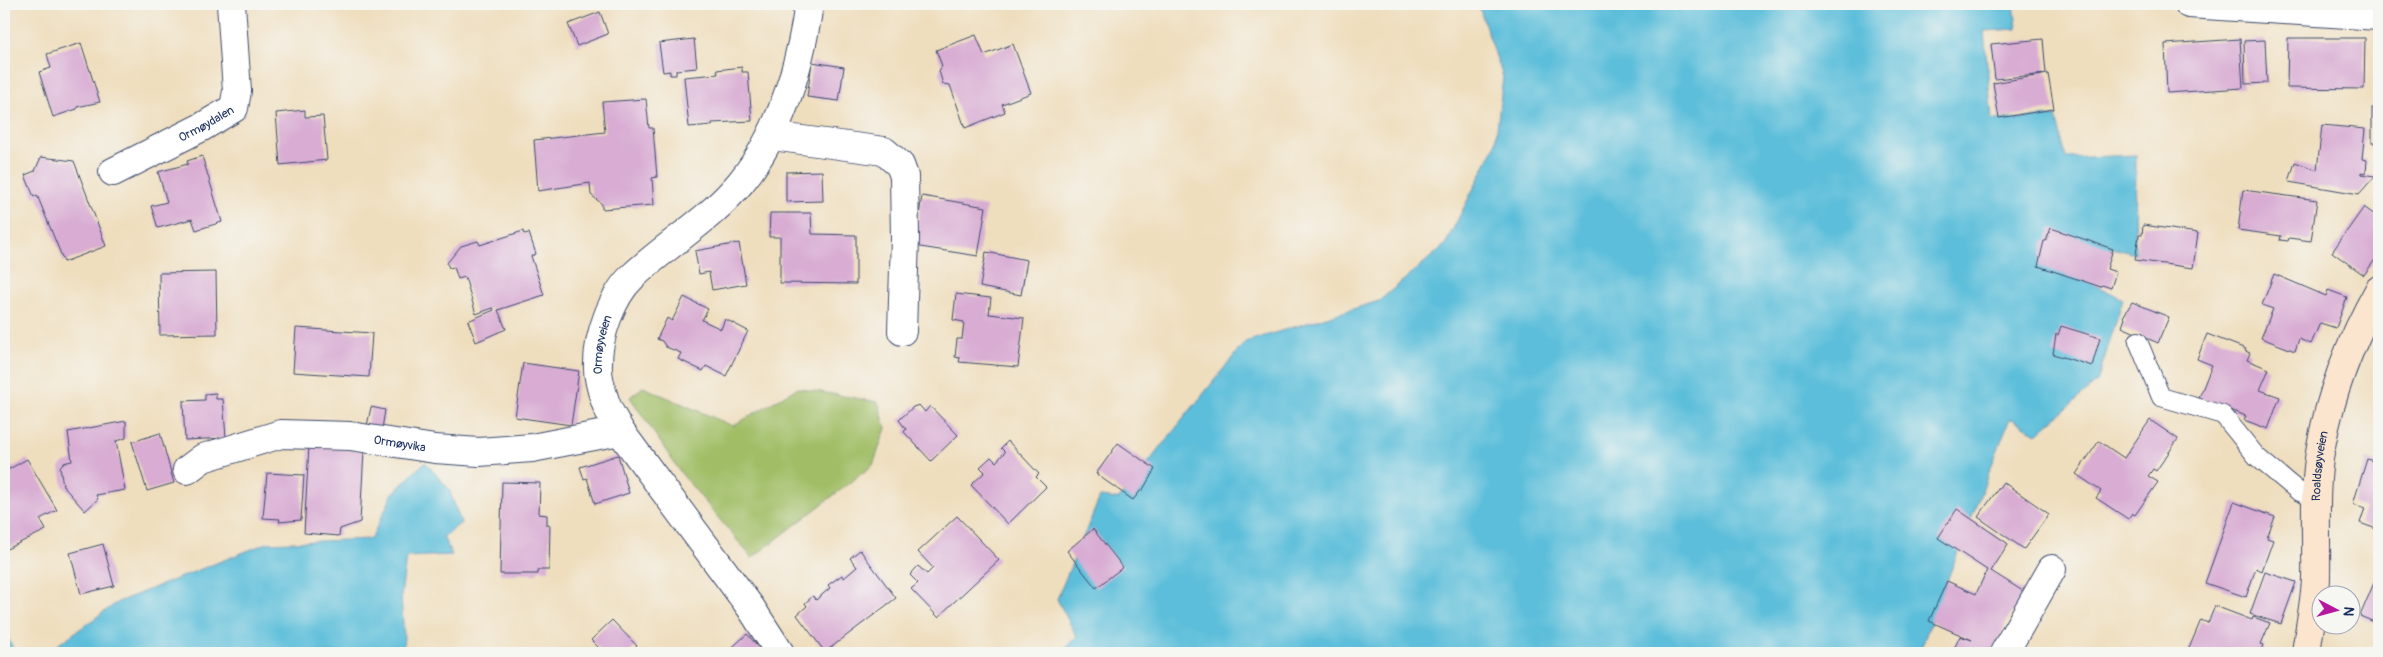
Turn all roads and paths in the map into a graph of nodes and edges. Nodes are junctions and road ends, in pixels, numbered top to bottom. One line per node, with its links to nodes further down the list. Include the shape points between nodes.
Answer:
1 (232, 4): 6 (street, Ormøydalen, via 237,91 234,108)
2 (809, 4): 5 (street, Ormøyveien, via 795,66)
3 (2189, 4): 4 (street)
4 (2379, 16)
5 (772, 136): 8 (street, via 884,151 900,165 904,176 905,238); 10 (street, Ormøyveien, via 727,199 631,278 620,294 602,338 598,363 605,402)
6 (113, 172)
7 (2379, 290): 12 (street, Roaldsøyveien, via 2343,367 2331,405 2321,447)
8 (902, 331)
9 (2138, 341): 12 (lane, via 2161,397 2223,415 2257,457 2298,491)
10 (620, 431): 11 (street, Ormøyvika, via 532,448 479,452 350,436 282,434 203,458); 14 (street, Ormøyveien, via 751,608)
11 (187, 470)
12 (2316, 499): 16 (street, Roaldsøyveien, via 2316,580)
13 (2052, 569): 15 (street)
14 (780, 653)
15 (2004, 653)
16 (2306, 653)

